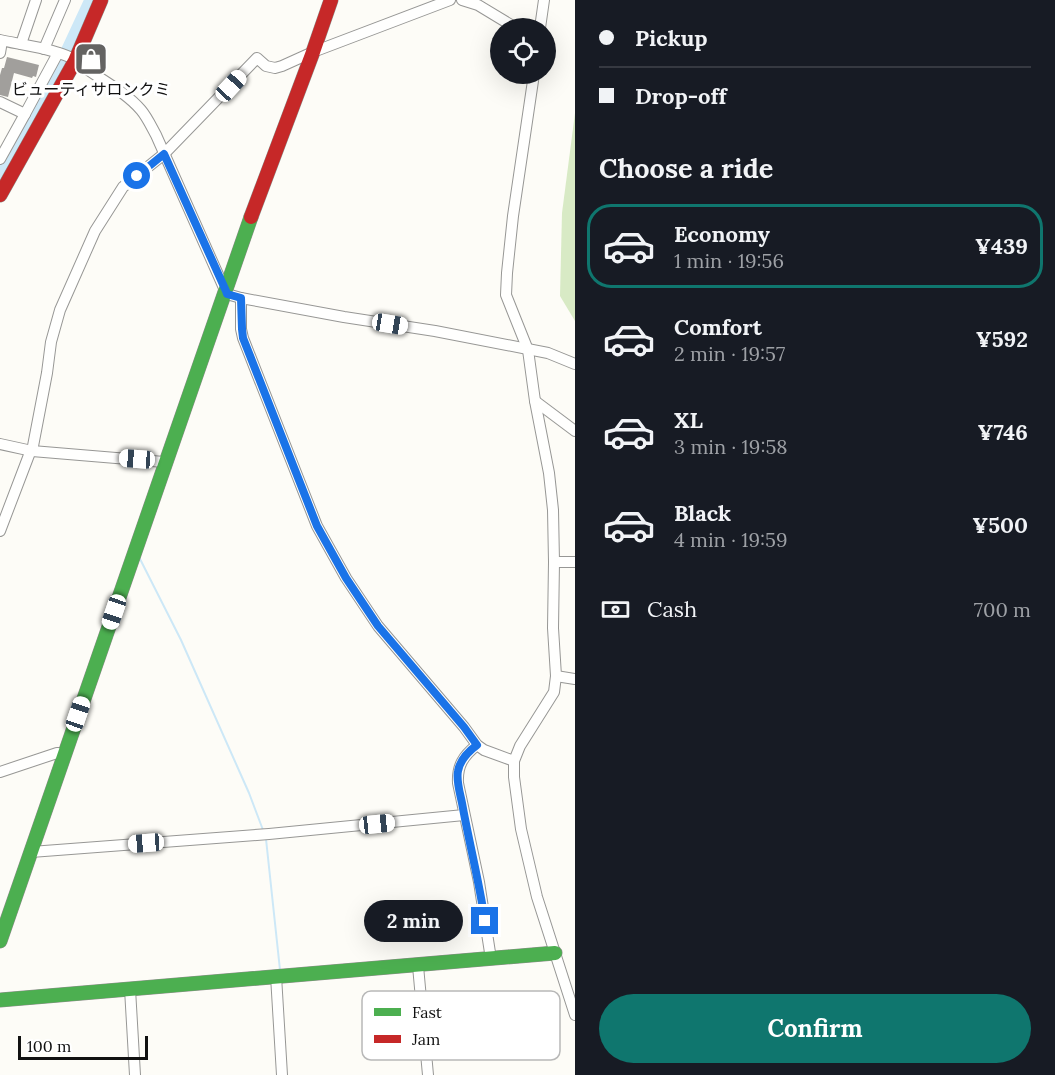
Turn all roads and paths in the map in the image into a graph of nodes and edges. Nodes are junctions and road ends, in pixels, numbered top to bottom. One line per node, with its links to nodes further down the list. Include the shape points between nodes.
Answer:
1 (36, 0): 11 (street)
2 (65, 0): 12 (street)
3 (101, 0): 15 (street)
4 (331, 0): 13 (street)
5 (450, 0): 13 (street)
6 (462, 0): 8 (street)
7 (544, 0): 9 (street)
8 (499, 18)
9 (541, 18)
10 (1, 41): 11 (street); 14 (street)
11 (21, 44): 12 (street)
12 (44, 49): 15 (street)
13 (314, 52): 19 (street, via 276,68 257,58); 22 (street)
14 (0, 53)
15 (67, 56): 18 (street); 19 (street, via 140,109); 21 (street)
16 (533, 84): 24 (street, via 506,295)
17 (0, 102): 18 (street)
18 (25, 114): 20 (street)
19 (164, 154): 22 (street); 29 (street, via 123,187 95,231 60,310)
20 (0, 159)
21 (0, 195)
22 (224, 286): 23 (street, via 227,294); 30 (street)
23 (241, 298): 24 (street); 36 (street, via 243,338 317,526 378,626)
24 (528, 350): 25 (street); 26 (street)
25 (575, 363)
26 (535, 401): 27 (street); 33 (street, via 549,473)
27 (575, 431)
28 (0, 444): 29 (street)
29 (32, 451): 30 (street); 31 (street)
30 (163, 462): 37 (street)
31 (0, 531)
32 (575, 561): 33 (street)
33 (554, 562): 34 (street)
34 (556, 676): 35 (street); 38 (street, via 554,692)
35 (575, 679)
36 (477, 745): 38 (street); 40 (street, via 458,771)
37 (61, 754): 39 (street); 41 (street)
38 (514, 761): 43 (street, via 521,829)
39 (0, 772)
40 (464, 815): 41 (street); 44 (street)
41 (31, 852): 42 (street)
42 (0, 941)
43 (555, 953): 44 (street); 50 (street)
44 (491, 959): 45 (street)
45 (418, 966): 46 (street); 48 (street)
46 (279, 976): 47 (street); 53 (street)
47 (130, 989): 49 (street); 52 (street)
48 (420, 991)
49 (0, 1000)
50 (575, 1015)
51 (427, 1060): 54 (street)
52 (135, 1075)
53 (282, 1075)
54 (428, 1075)

